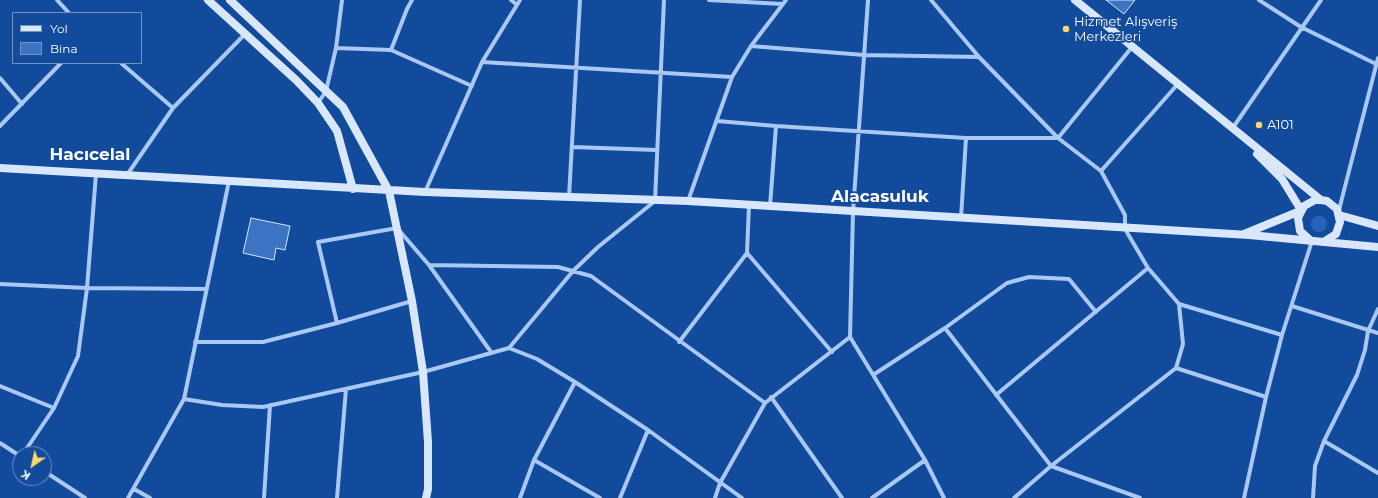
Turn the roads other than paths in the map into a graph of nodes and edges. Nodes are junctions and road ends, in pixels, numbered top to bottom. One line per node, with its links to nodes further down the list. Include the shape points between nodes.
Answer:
1 (57, 0): 20 (street)
2 (208, 0): 22 (main road)
3 (230, 0): 40 (main road)
4 (342, 0): 25 (street)
5 (412, 0): 26 (street)
6 (511, 0): 18 (street)
7 (520, 0): 18 (street)
8 (580, 0): 34 (street)
9 (664, 0): 35 (street)
10 (709, 0): 19 (street)
11 (786, 0): 19 (street)
12 (868, 0): 27 (street)
13 (931, 0): 28 (street)
14 (1075, 0): 17 (main road)
15 (1260, 0): 21 (street)
16 (1321, 0): 21 (street)
17 (1084, 3): 24 (main road)
18 (516, 4): 30 (street)
19 (782, 4): 23 (street)
20 (68, 12)
21 (1301, 27): 33 (street); 47 (street)
22 (245, 34): 41 (main road); 43 (street)
23 (751, 46): 27 (street); 36 (street)
24 (1132, 47): 38 (main road); 50 (street)
25 (336, 48): 26 (street); 40 (street)
26 (391, 50): 39 (street)
27 (864, 55): 28 (street); 48 (street)
28 (979, 57): 50 (street)
29 (1378, 58): 33 (street)
30 (482, 62): 34 (street); 39 (street)
31 (60, 64): 42 (street)
32 (122, 64): 43 (street)
33 (1376, 64): 69 (street)
34 (577, 68): 35 (street); 51 (street)
35 (661, 73): 36 (street); 52 (street)
36 (732, 76): 44 (street)
37 (0, 78): 42 (street)
38 (1177, 85): 47 (main road); 54 (street)
39 (472, 86): 60 (street)
40 (326, 91): 41 (street); 59 (main road, via 343,107)
41 (318, 103): 58 (main road, via 337,131)
42 (22, 104): 45 (street)
43 (173, 108): 56 (street)
44 (717, 121): 46 (street); 64 (street)
45 (0, 126)
46 (776, 126): 48 (street); 66 (street)
47 (1232, 130): 62 (main road); 67 (main road, via 1282,179)
48 (858, 132): 49 (street); 68 (street)
49 (966, 138): 50 (street); 70 (street)
50 (1058, 138): 54 (street)
51 (573, 147): 52 (street); 61 (street)
52 (656, 150): 63 (street)
53 (0, 168): 55 (main road)
54 (1101, 171): 73 (street, via 1125,215)
55 (96, 174): 56 (main road); 83 (street)
56 (126, 176): 57 (main road)
57 (229, 181): 58 (main road); 84 (street)
58 (353, 189): 59 (main road)
59 (389, 191): 60 (main road); 72 (main road)
60 (425, 192): 61 (main road)
61 (569, 198): 63 (main road)
62 (1321, 200): 67 (main road, via 1309,202); 69 (main road, via 1332,205)
63 (655, 201): 64 (main road); 81 (street, via 598,247)
64 (688, 201): 65 (main road)
65 (749, 205): 66 (main road); 78 (street)
66 (770, 206): 68 (main road)
67 (1300, 211): 74 (main road); 75 (main road, via 1298,225 1305,237)
68 (853, 212): 70 (main road); 95 (street)
69 (1339, 214): 71 (main road); 76 (main road, via 1340,222 1336,234)
70 (961, 218): 73 (main road)
71 (1378, 226)
72 (397, 228): 79 (street); 85 (main road); 90 (street, via 318,242)
73 (1125, 228): 74 (main road); 80 (street)
74 (1242, 235): 75 (main road)
75 (1312, 241): 76 (main road); 87 (street)
76 (1324, 242): 77 (main road)
77 (1378, 247)
78 (747, 253): 97 (street); 100 (street)
79 (429, 265): 81 (street, via 558,267); 99 (street)
80 (1148, 268): 86 (street); 89 (street)
81 (573, 271): 97 (street, via 591,276); 98 (street)
82 (0, 284): 83 (street)
83 (87, 288): 84 (street); 113 (street, via 78,356)
84 (207, 290): 96 (street)
85 (412, 301): 90 (street); 102 (main road)
86 (1180, 304): 94 (street); 101 (street, via 1183,344)
87 (1292, 306): 92 (street); 94 (street)
88 (1378, 309): 92 (street)
89 (1096, 312): 91 (street, via 1069,279 1029,277 1007,283); 107 (street)
90 (337, 324): 96 (street, via 263,342)
91 (945, 328): 103 (street); 107 (street)
92 (1368, 331): 93 (street); 115 (street, via 1357,375)
93 (1378, 333)
94 (1282, 335): 109 (street)
95 (850, 337): 100 (street); 103 (street)
96 (195, 342): 110 (street)
97 (679, 342): 111 (street)
98 (509, 348): 99 (street); 104 (street, via 537,358)
99 (491, 352): 102 (street)
100 (832, 352): 108 (street)
101 (1176, 368): 109 (street); 121 (street)
102 (423, 372): 106 (street); 131 (main road, via 428,442)
103 (873, 375): 120 (street)
104 (575, 382): 114 (street); 119 (street)
105 (0, 386): 113 (street)
106 (346, 388): 112 (street); 130 (street)
107 (996, 395): 121 (street)
108 (771, 397): 111 (street); 137 (street)
109 (1266, 397): 142 (street)
110 (184, 399): 112 (street, via 222,405); 125 (street)
111 (765, 403): 124 (street)
112 (270, 405): 129 (street)
113 (54, 408): 117 (street)
114 (648, 430): 124 (street); 134 (street)
115 (1324, 441): 122 (street); 143 (street, via 1314,466)
116 (0, 443): 118 (street)
117 (28, 446)
118 (12, 451)
119 (534, 460): 132 (street); 133 (street)
120 (924, 460): 138 (street); 139 (street)
121 (1051, 466): 140 (street); 141 (street)
122 (1378, 474)
123 (52, 476): 126 (street)
124 (720, 483): 135 (street); 136 (street)
125 (134, 489): 127 (street); 128 (street)
126 (85, 498)
127 (128, 498)
128 (150, 498)
129 (264, 498)
130 (337, 498)
131 (426, 498)
132 (520, 498)
133 (600, 498)
134 (620, 498)
135 (715, 498)
136 (742, 498)
137 (842, 498)
138 (872, 498)
139 (944, 498)
140 (1014, 498)
141 (1140, 498)
142 (1244, 498)
143 (1313, 498)

